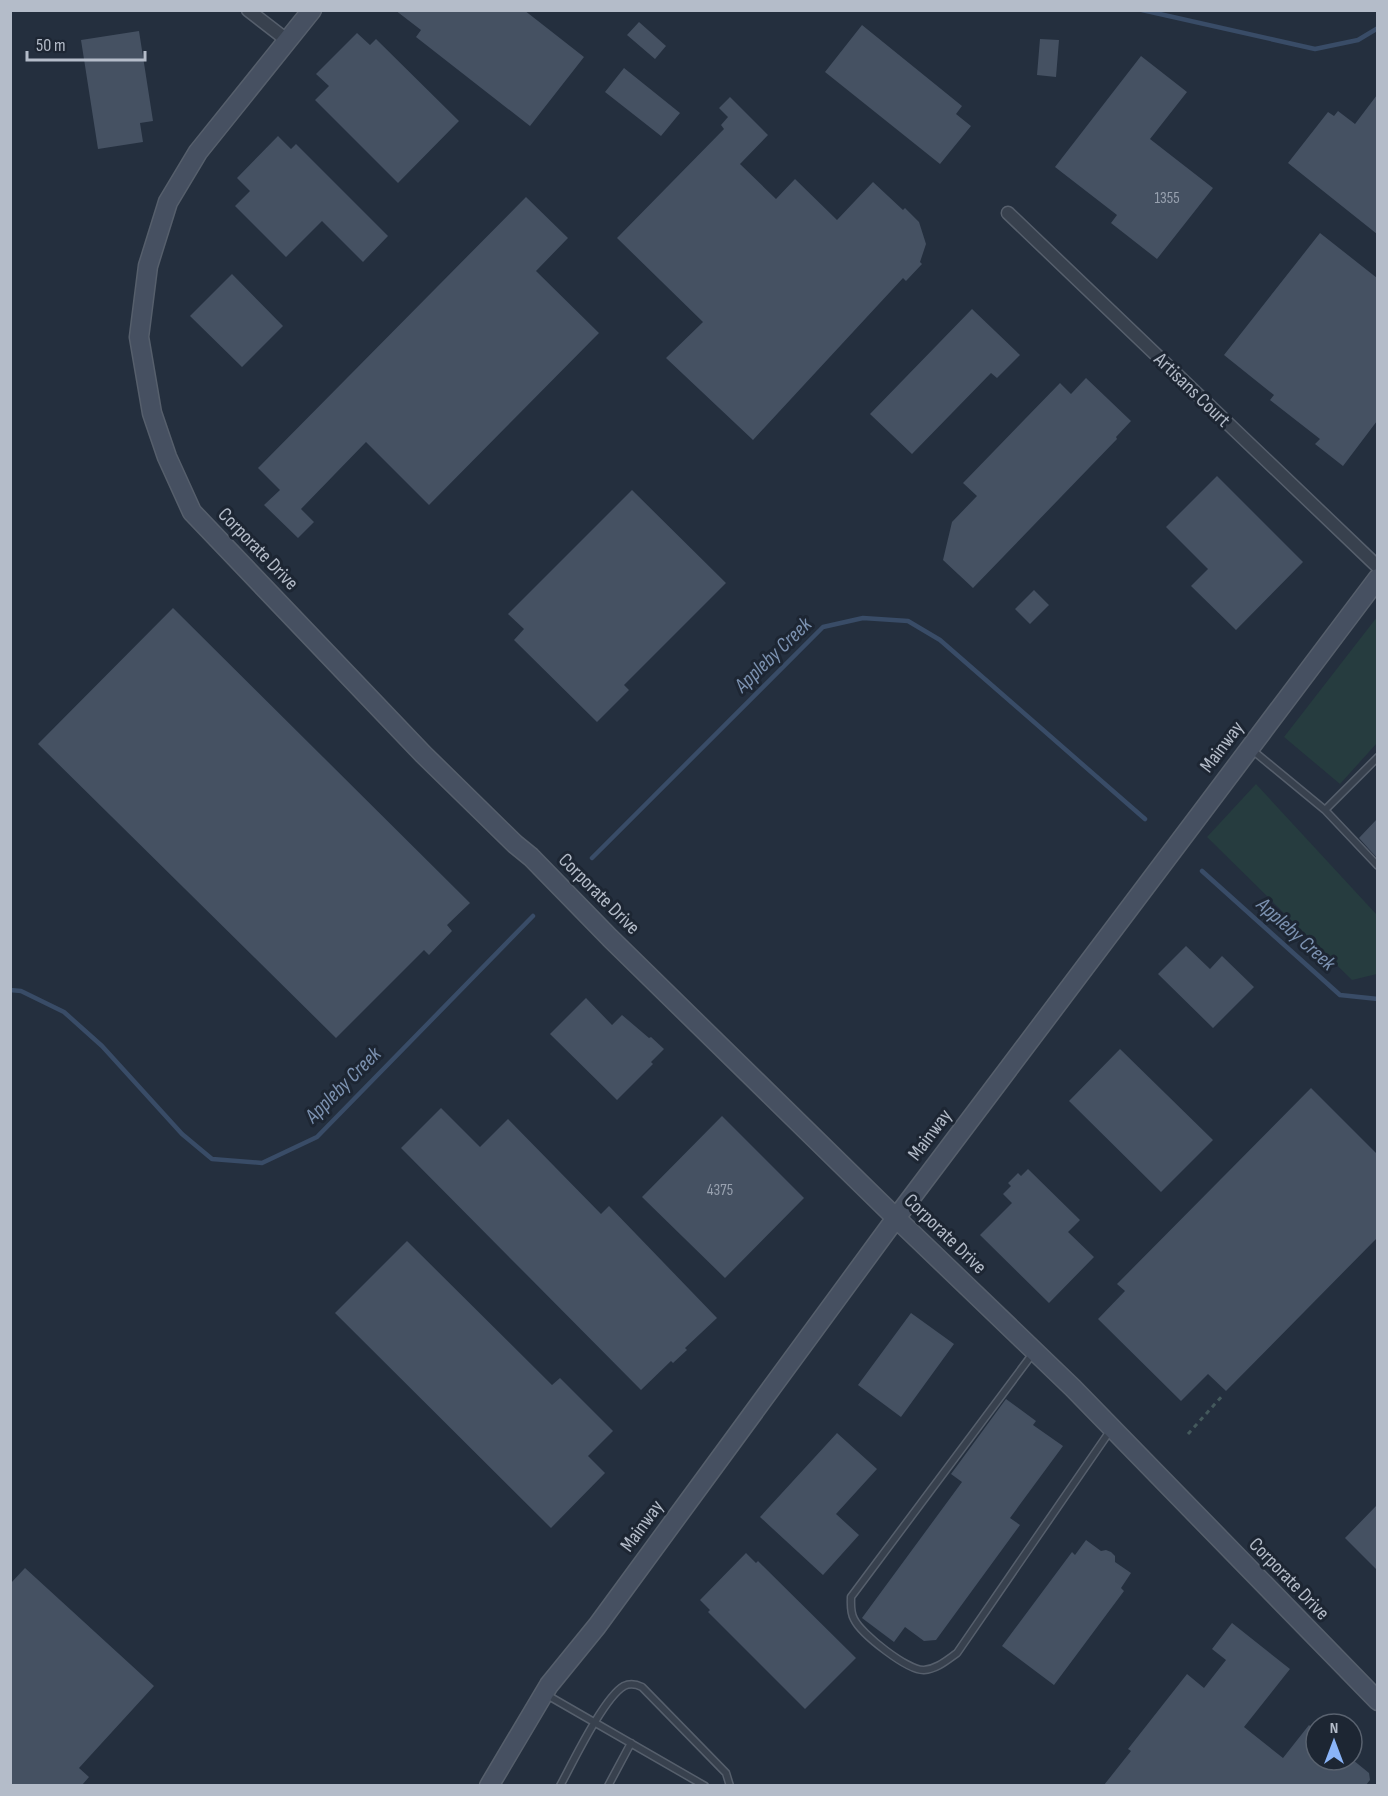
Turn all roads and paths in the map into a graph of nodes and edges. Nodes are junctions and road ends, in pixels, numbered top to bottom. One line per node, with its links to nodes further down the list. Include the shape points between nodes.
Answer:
1 (248, 10): 3 (street)
2 (312, 10): 3 (street, Corporate Drive)
3 (288, 42): 11 (street, Corporate Drive, via 198,152 168,202 148,266 139,337 152,413 192,512 423,754)
4 (1008, 213): 5 (street, Artisans Court)
5 (1377, 567)
6 (1377, 578): 7 (street, Mainway)
7 (1250, 748): 9 (lane); 11 (street, Mainway)
8 (1377, 757): 9 (lane)
9 (1325, 810): 10 (lane)
10 (1377, 866)
11 (896, 1218): 12 (street, Corporate Drive); 16 (street, Mainway)
12 (1035, 1351): 14 (street, Corporate Drive); 14 (lane, via 851,1597 853,1618 862,1631 910,1667 937,1667 957,1653)
13 (1222, 1395): 15 (path)
14 (1112, 1428): 17 (street, Corporate Drive)
15 (1188, 1434)
16 (544, 1693): 18 (lane); 20 (street, Mainway)
17 (1377, 1701)
18 (594, 1722): 19 (lane); 21 (lane); 24 (lane, via 622,1687 638,1685 726,1773)
19 (631, 1743): 22 (lane); 23 (lane)
20 (489, 1785)
21 (560, 1785)
22 (608, 1785)
23 (705, 1785)
24 (730, 1785)

